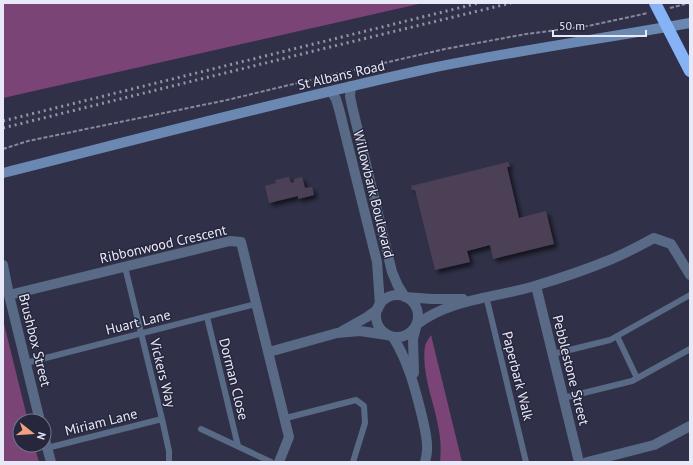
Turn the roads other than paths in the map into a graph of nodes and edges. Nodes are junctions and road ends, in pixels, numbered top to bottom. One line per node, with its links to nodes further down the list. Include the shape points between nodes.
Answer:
1 (654, 7): 3 (highway, bridge)
2 (690, 23): 4 (main road, St Albans Road, via 494,56)
3 (690, 71)
4 (352, 86): 5 (main road, St Albans Road); 13 (street, Willowbark Boulevard, via 352,106 392,272)
5 (331, 91): 6 (main road, St Albans Road); 16 (street, Willowbark Boulevard, via 339,109 377,262)
6 (3, 173)
7 (3, 265): 11 (street, Brushbox Street)
8 (125, 267): 11 (street, Ribbonwood Crescent); 15 (street, Ribbonwood Crescent, via 230,240 241,242); 19 (lane, Vickers Way)
9 (690, 275): 10 (street, via 672,244 654,238 608,261)
10 (536, 286): 14 (street); 25 (street, Pebblestone Street)
11 (9, 295): 26 (street, Brushbox Street)
12 (690, 295): 22 (lane)
13 (405, 297): 14 (street); 16 (street, via 388,298); 18 (street, via 411,300 418,312)
14 (483, 297): 18 (street, via 436,312); 42 (lane, Paperbark Walk)
15 (256, 304): 17 (lane, Huart Lane); 24 (street, Ribbonwood Crescent)
16 (379, 307): 20 (street); 21 (street, via 377,321 384,332)
17 (207, 317): 19 (lane, Huart Lane); 35 (lane, Dorman Close)
18 (416, 326): 21 (street, via 406,336); 28 (street, via 413,339)
19 (141, 334): 26 (lane, Huart Lane); 32 (lane, Vickers Way)
20 (337, 334): 21 (street, via 360,331); 24 (street)
21 (391, 336): 28 (street, via 400,348)
22 (617, 336): 25 (lane); 27 (lane)
23 (690, 349): 27 (lane)
24 (269, 352): 31 (street, Ribbonwood Crescent)
25 (553, 354): 29 (street, Pebblestone Street)
26 (26, 363): 30 (street, Brushbox Street)
27 (637, 378): 29 (lane)
28 (416, 389): 41 (street, via 425,427)
29 (563, 398): 43 (street, Pebblestone Street)
30 (38, 413)
31 (286, 418): 39 (street, Ribbonwood Crescent, via 289,437); 40 (lane, via 356,400 364,406 365,423)
32 (162, 419): 36 (lane, Miriam Lane); 37 (lane, Vickers Way)
33 (690, 426): 44 (street, via 654,445)
34 (202, 430): 35 (lane)
35 (238, 446): 38 (lane)
36 (52, 447)
37 (169, 462)
38 (271, 462)
39 (279, 462)
40 (353, 462)
41 (425, 462)
42 (526, 462)
43 (579, 462)
44 (587, 462)

